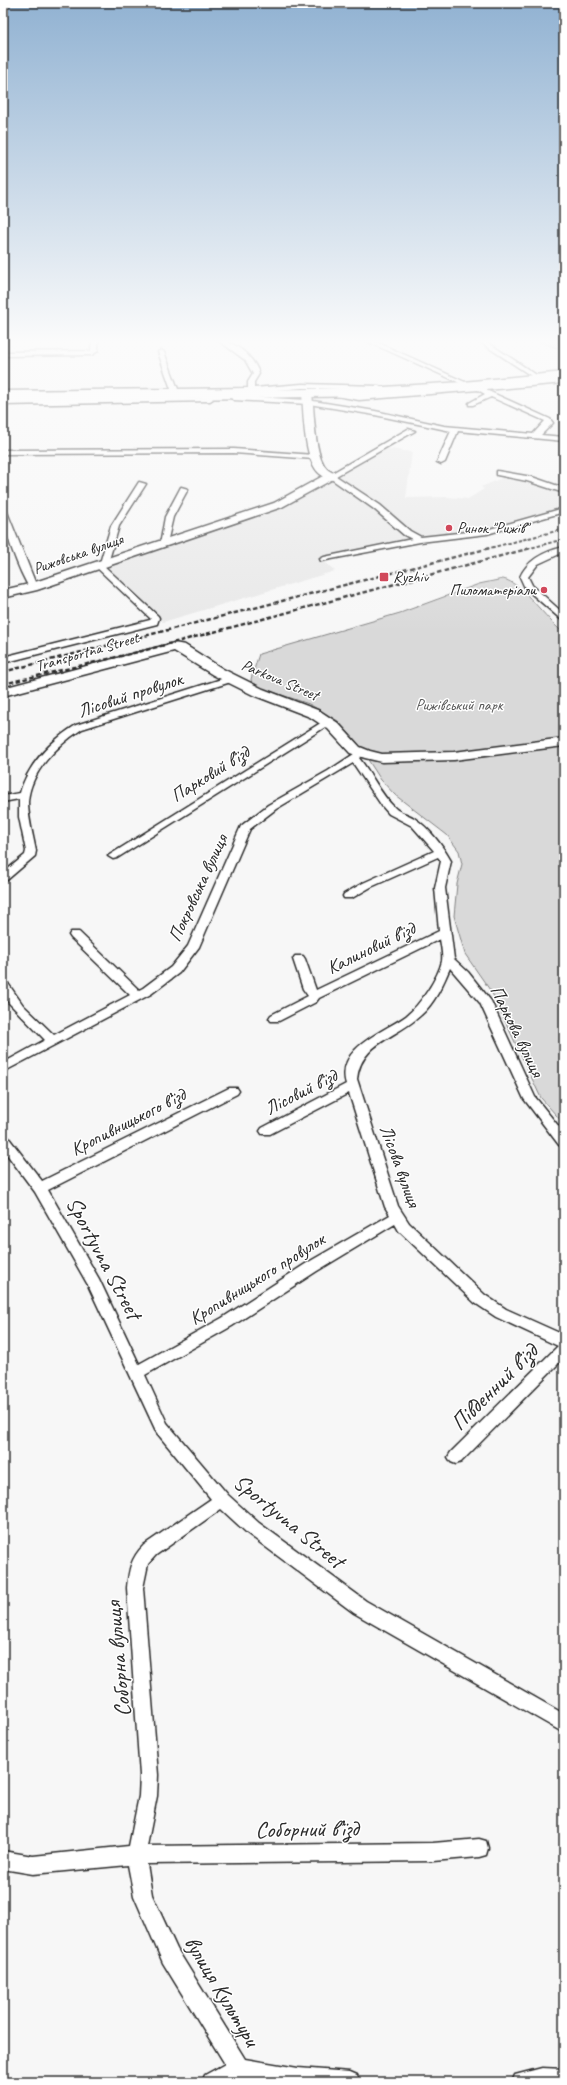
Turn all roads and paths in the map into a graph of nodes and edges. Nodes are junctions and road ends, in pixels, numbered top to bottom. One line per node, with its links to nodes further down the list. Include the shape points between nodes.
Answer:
1 (312, 437): 7 (street)
2 (400, 437): 10 (street, Рижовська вулиця)
3 (452, 437): 8 (street)
4 (539, 437): 5 (street)
5 (564, 439)
6 (3, 452): 7 (street, via 234,451)
7 (314, 456): 10 (street, via 322,471)
8 (441, 462)
9 (500, 473): 13 (street, via 529,479)
10 (331, 476): 16 (street, via 377,507 407,534); 17 (street, Рижовська вулиця, via 278,505)
11 (142, 484): 20 (street, via 115,526)
12 (184, 489): 17 (street, via 169,517)
13 (564, 491)
14 (564, 510): 16 (street, via 487,532)
15 (3, 512): 21 (street, via 26,575)
16 (420, 540): 19 (street)
17 (163, 543): 20 (street, Рижовська вулиця)
18 (564, 549): 23 (street, via 534,564 526,573 525,580)
19 (324, 559)
20 (101, 564): 21 (street, Рижовська вулиця); 25 (street, Transportna Street, via 155,618 154,622)
21 (33, 587): 22 (street, Рижовська вулиця)
22 (3, 594)
23 (564, 619)
24 (180, 648): 26 (street, Parkova Street); 27 (street, Transportna Street, via 166,648)
25 (3, 660)
26 (231, 679): 28 (street, Parkova Street, via 275,700 315,714); 31 (street, Лісовий провулок, via 79,727 63,738 44,758)
27 (3, 692)
28 (327, 722): 30 (street, Parkova Street); 34 (street, Парковий в’їзд)
29 (564, 742): 30 (street, via 454,756 382,758)
30 (357, 755): 33 (street, Parkova Street, via 380,797 392,811 423,831); 42 (street, Покровська вулиця, via 259,815 245,828 193,947 175,970)
31 (24, 795): 32 (street); 35 (street, via 31,853 26,861)
32 (3, 799)
33 (441, 852): 36 (street); 37 (street, via 446,861 440,888)
34 (113, 856)
35 (3, 878)
36 (348, 896)
37 (444, 933): 40 (street); 43 (street, Калиновий в’їзд)
38 (75, 935): 42 (street)
39 (299, 959): 43 (street, Калиновий в’їзд, via 309,989)
40 (448, 960): 47 (street, Лісова вулиця, via 439,981 418,1012 358,1054 351,1073); 50 (street, Паркова вулиця, via 485,1001 530,1099)
41 (3, 985): 45 (street, via 22,1011)
42 (138, 996): 45 (street, Покровська вулиця)
43 (314, 996): 44 (street, Калиновий в’їзд)
44 (275, 1018)
45 (53, 1042): 46 (street, Покровська вулиця)
46 (3, 1068)
47 (353, 1086): 49 (street, Лісовий в’їзд); 53 (street, Лісова вулиця)
48 (234, 1091): 52 (street, Кропивницького в’їзд)
49 (266, 1131)
50 (564, 1142)
51 (6, 1150): 52 (street, Sportyvna Street)
52 (40, 1188): 56 (street, Sportyvna Street, via 94,1283)
53 (397, 1217): 54 (street, Лісова вулиця, via 404,1227 480,1299 501,1313); 56 (street, Кропивницького провулок, via 312,1267 227,1322)
54 (564, 1342)
55 (564, 1348): 57 (street, Південний в’їзд)
56 (137, 1372): 58 (street, Sportyvna Street, via 162,1428)
57 (456, 1457)
58 (222, 1500): 59 (street, Sportyvna Street, via 253,1528 360,1607); 61 (street, Соборна вулиця, via 150,1550 141,1559 137,1571 136,1621 149,1775 148,1796)
59 (564, 1724)
60 (479, 1848): 61 (street, Соборний в’їзд, via 432,1852)
61 (136, 1855): 62 (street, Соборний в’їзд, via 33,1866); 63 (street, вулиця Культури, via 144,1896 170,1956)
62 (3, 1860)
63 (243, 2075): 65 (street); 66 (street, вулиця Культури)
64 (564, 2079): 67 (street, via 542,2078)
65 (212, 2082)
66 (350, 2082)
67 (522, 2082)

